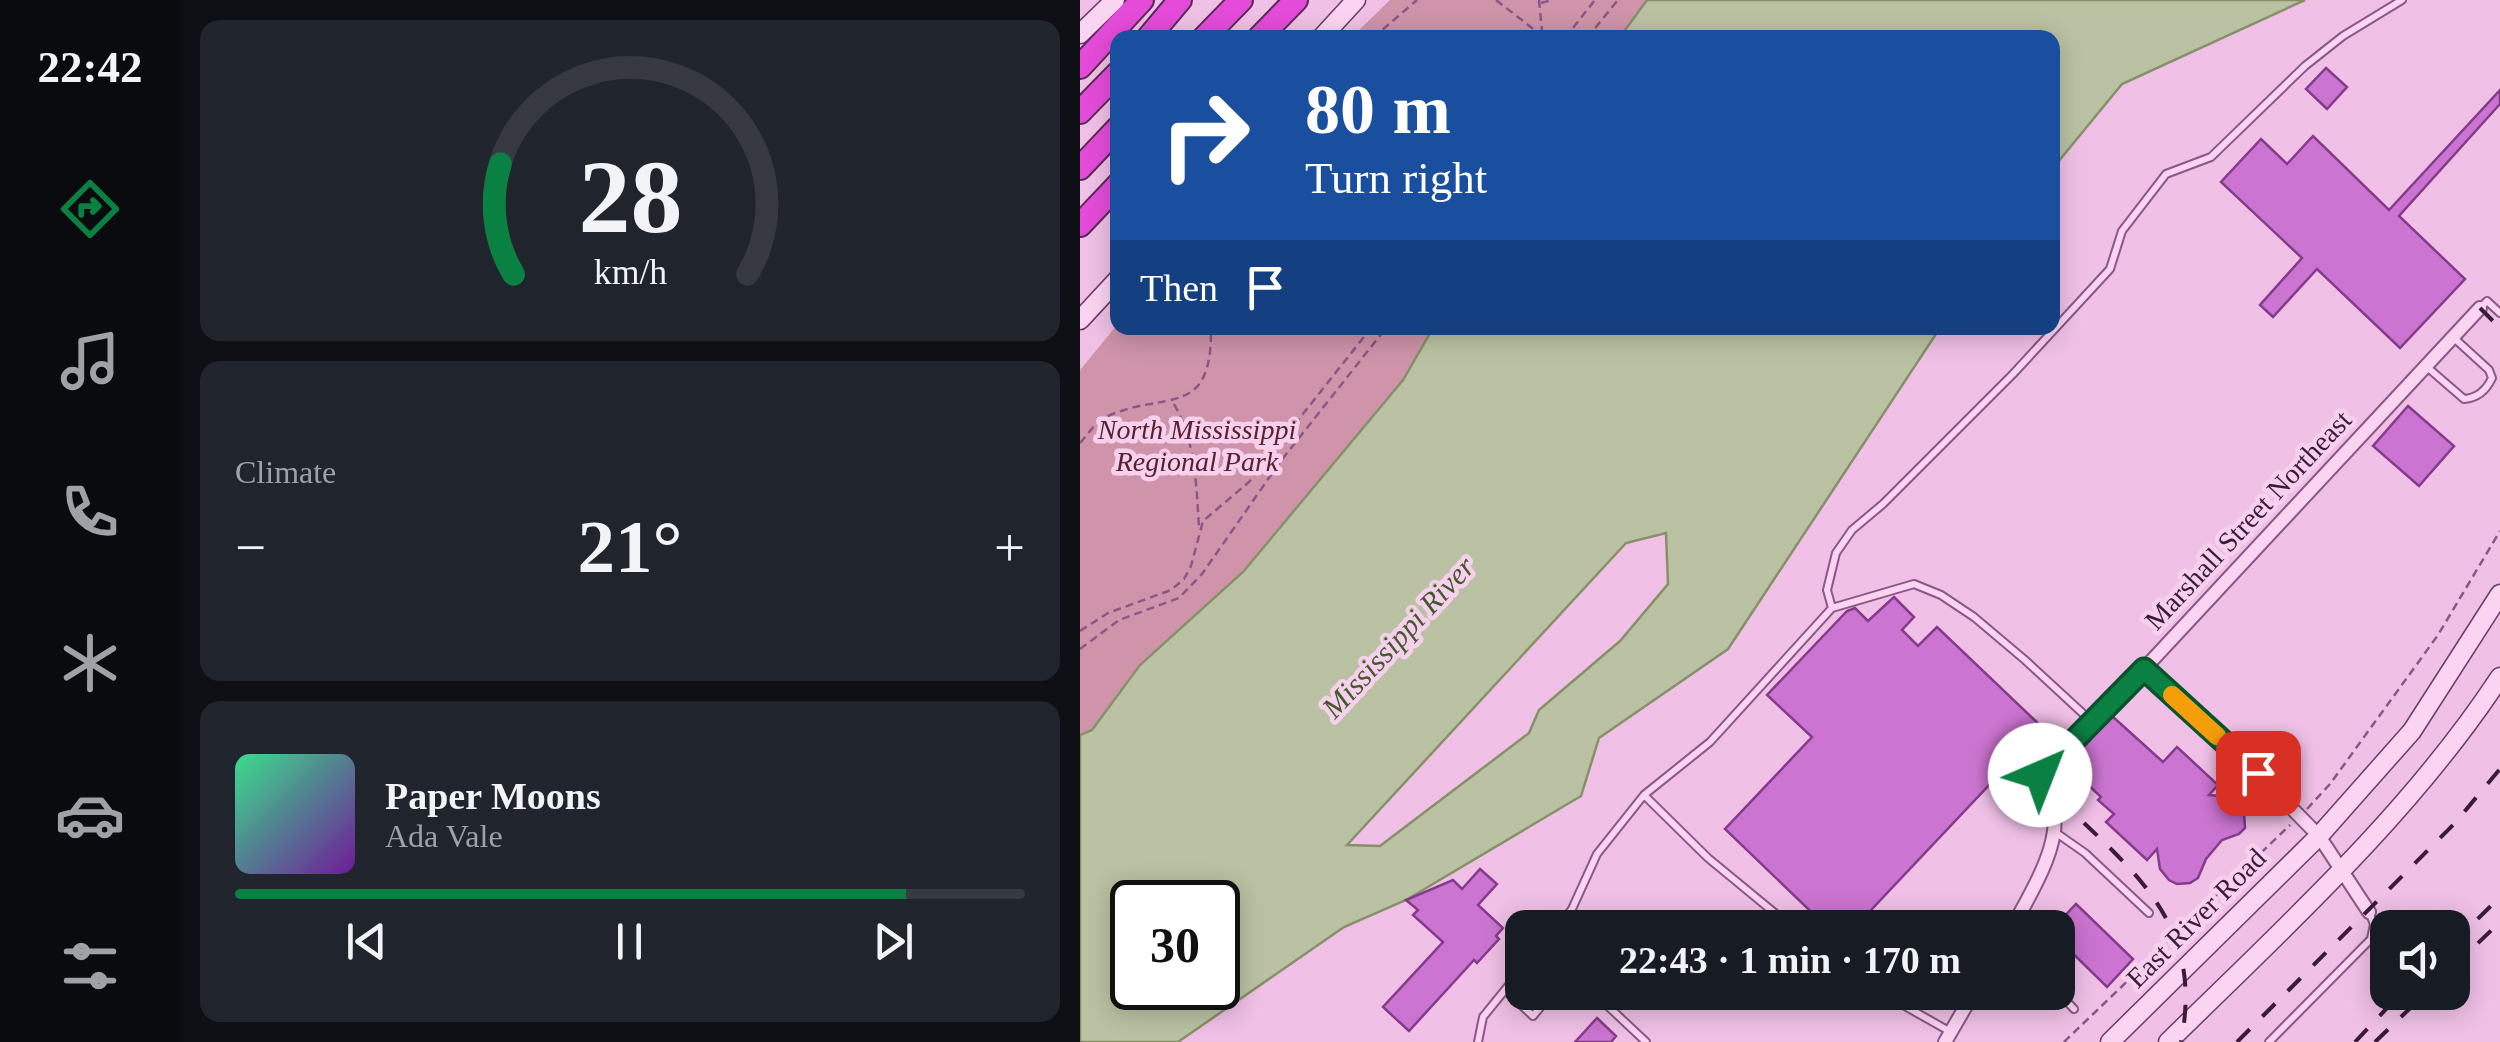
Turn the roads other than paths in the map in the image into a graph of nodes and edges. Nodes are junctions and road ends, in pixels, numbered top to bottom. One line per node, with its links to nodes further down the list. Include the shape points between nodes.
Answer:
1 (1115, 0): 13 (street)
2 (1142, 0): 8 (highway)
3 (1180, 0): 9 (highway)
4 (1241, 0): 10 (highway)
5 (1296, 0): 11 (highway)
6 (1356, 0): 12 (street)
7 (2402, 0): 26 (lane, via 2318,56 2211,157 2166,174 2122,231 2110,269)
8 (1114, 30)
9 (1155, 30)
10 (1212, 30)
11 (1267, 30)
12 (1328, 30)
13 (1080, 34)
14 (1110, 35): 15 (highway)
15 (1080, 67)
16 (1110, 81): 17 (highway)
17 (1080, 112)
18 (1110, 136): 19 (highway)
19 (1080, 168)
20 (1110, 193): 21 (highway)
21 (1080, 225)
22 (1110, 288): 25 (street)
23 (2480, 308): 24 (lane, via 2487,301); 28 (street, Marshall Street Northeast)
24 (2500, 313)
25 (1080, 320)
26 (2060, 323)
27 (2049, 335): 31 (lane, via 1852,530 1836,553 1827,590)
28 (2453, 337): 29 (street, Marshall Street Northeast); 29 (lane, via 2489,370 2488,386 2464,398)
29 (2426, 366): 32 (street, Marshall Street Northeast)
30 (2500, 594): 37 (street, East River Road, via 2412,731)
31 (1832, 608): 34 (lane, via 1914,584 1941,595 1987,627); 35 (lane, via 1710,742)
32 (2144, 669): 34 (street, Marshall Street Northeast); 37 (street)
33 (2500, 676): 38 (street, via 2430,773)
34 (2090, 720): 36 (street, Marshall Street Northeast, via 2040,775 2054,810)
35 (1644, 795): 39 (lane, via 1597,854); 40 (lane)
36 (2054, 831): 41 (street); 43 (lane)
37 (2319, 836): 38 (street); 51 (street, East River Road)
38 (2340, 870): 42 (street); 52 (street)
39 (1571, 910)
40 (1771, 910)
41 (2021, 910)
42 (2369, 912): 53 (lane, via 2371,939)
43 (2149, 913)
44 (1505, 990): 49 (lane, via 1483,1017)
45 (1612, 1010): 50 (lane)
46 (1907, 1010): 48 (lane)
47 (1964, 1010): 48 (street)
48 (1948, 1037)
49 (1478, 1042)
50 (1646, 1042)
51 (2110, 1042)
52 (2168, 1042)
53 (2269, 1042)

